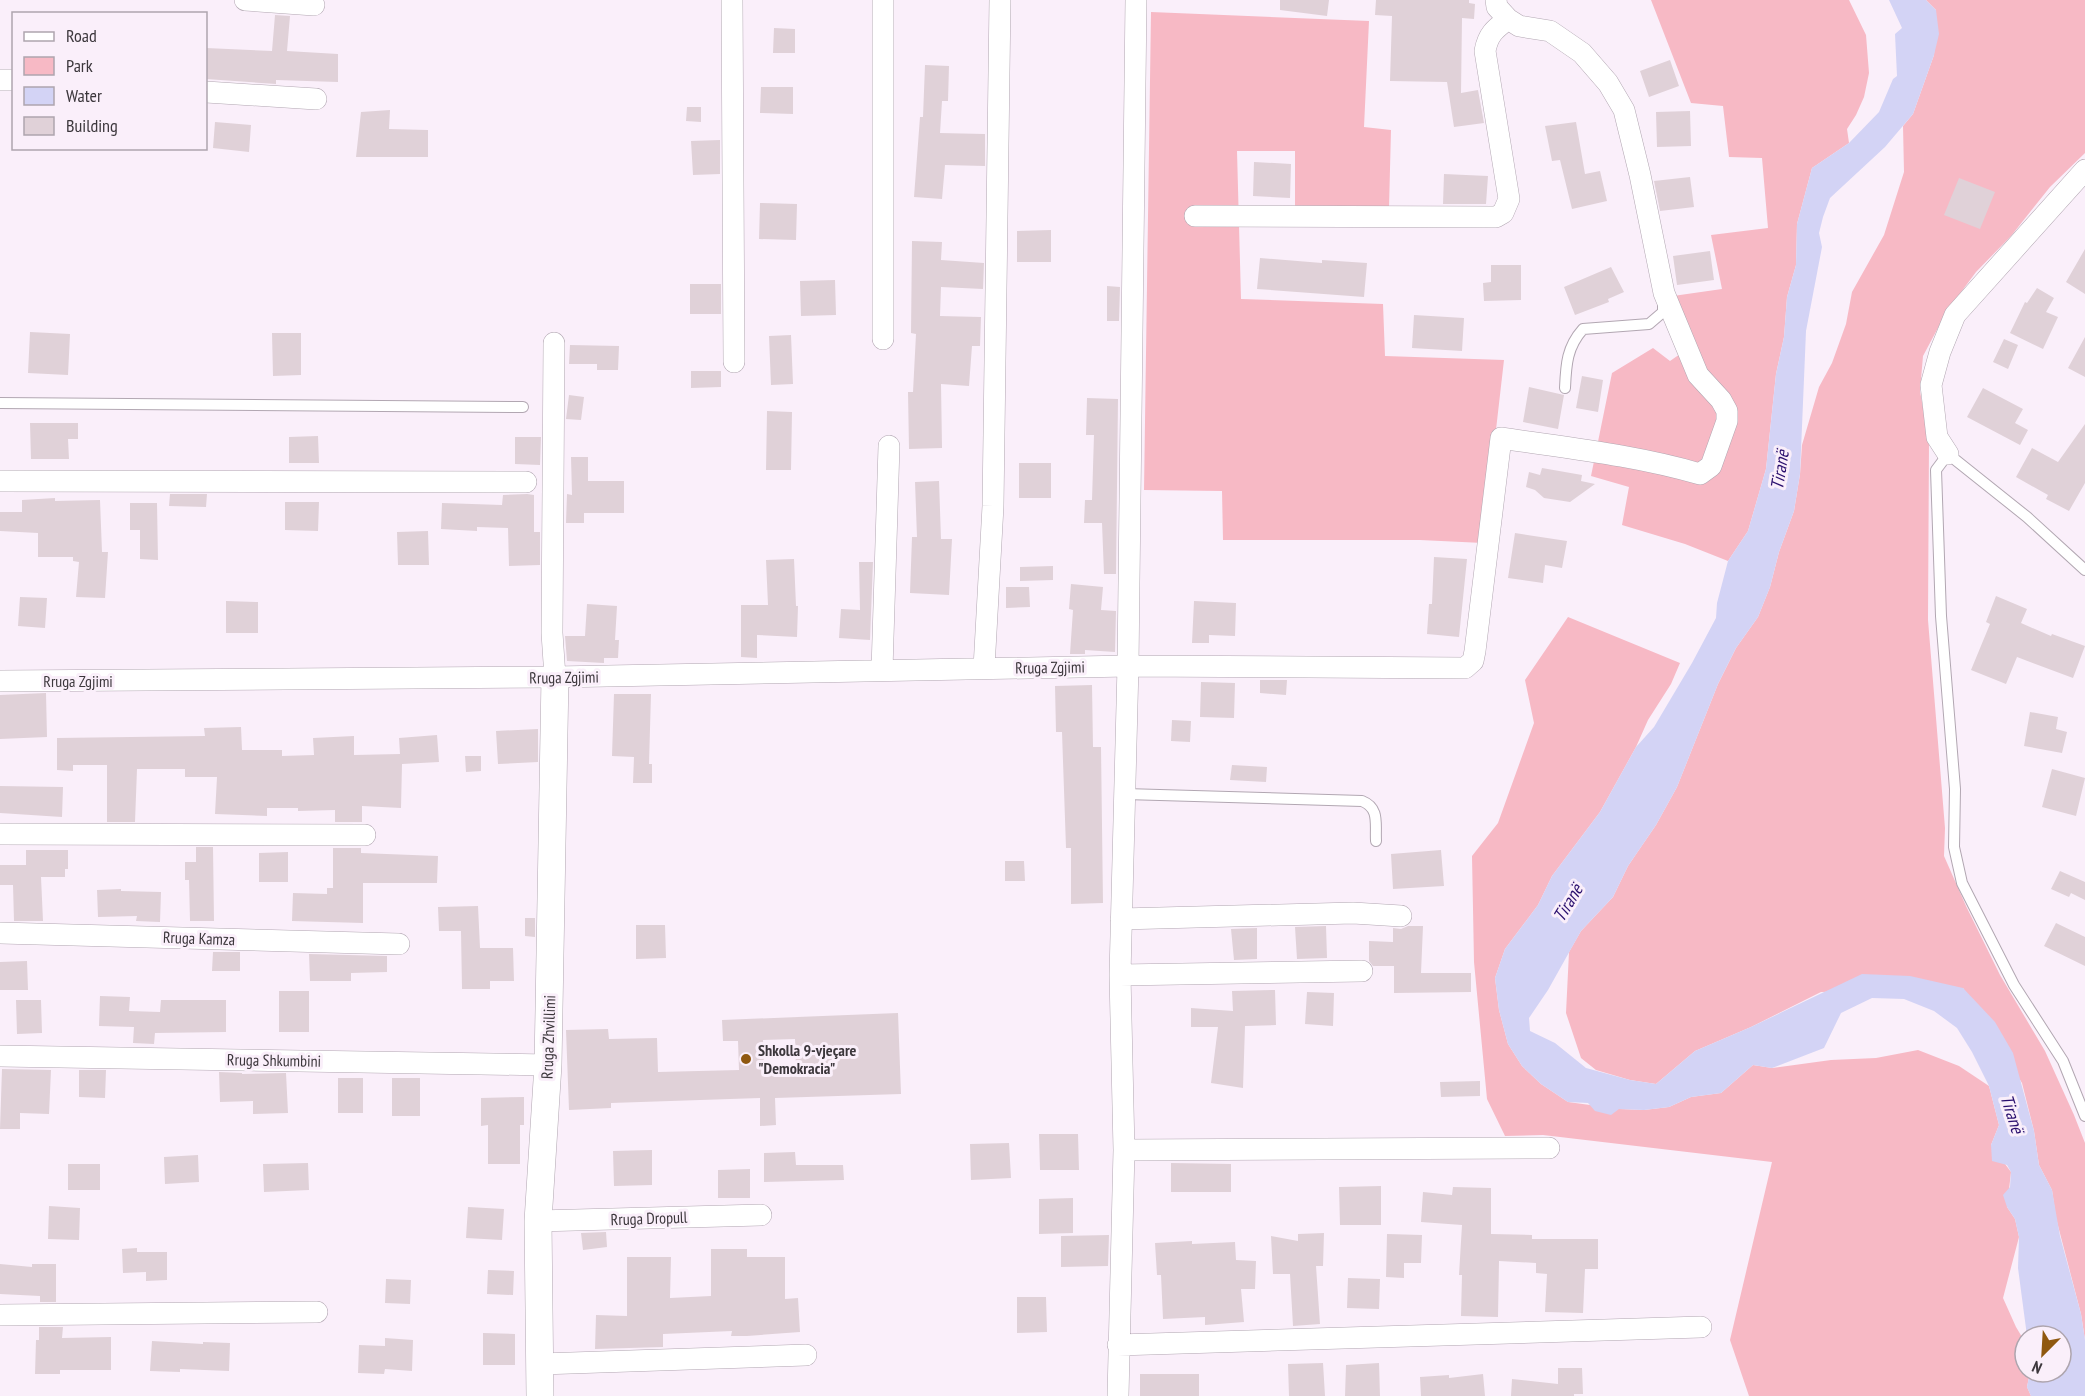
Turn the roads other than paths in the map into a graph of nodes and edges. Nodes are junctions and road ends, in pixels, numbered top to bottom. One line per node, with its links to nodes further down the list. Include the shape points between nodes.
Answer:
1 (245, 0): 7 (street)
2 (732, 0): 16 (street)
3 (883, 0): 14 (street)
4 (1000, 0): 26 (street, via 993,506)
5 (1136, 0): 25 (street)
6 (1496, 0): 8 (street)
7 (314, 5)
8 (1508, 19): 12 (street, via 1492,31 1485,51 1509,199 1503,213 1496,217); 13 (street, via 1519,26 1550,31 1582,53 1608,83 1624,110)
9 (207, 92): 10 (street)
10 (315, 99)
11 (2085, 170): 21 (street, via 1955,315 1931,385 1937,436)
12 (1195, 216)
13 (1664, 293): 17 (lane, via 1663,312 1649,324 1583,329 1572,341); 25 (street, Rruga Zgjimi, via 1698,375 1727,411 1711,466 1700,474 1501,438 1475,651 1473,662 1465,668)
14 (883, 339)
15 (554, 343): 28 (street)
16 (734, 362)
17 (1565, 387)
18 (0, 403): 19 (lane)
19 (523, 407)
20 (888, 446): 27 (street)
21 (1948, 454): 24 (lane); 42 (lane, via 1936,470 1941,616 1955,789 1954,847 1962,883 2014,985 2063,1061)
22 (0, 482): 23 (street)
23 (526, 482)
24 (2085, 570)
25 (1128, 666): 26 (street, Rruga Zgjimi); 30 (street)
26 (984, 668): 27 (street, Rruga Zgjimi)
27 (882, 670): 28 (street, Rruga Zgjimi)
28 (555, 677): 29 (street, Rruga Zgjimi); 41 (street, Rruga Zhvillimi)
29 (0, 681)
30 (1125, 794): 33 (lane, via 1362,801 1374,809); 35 (street)
31 (0, 834): 32 (street)
32 (365, 835)
33 (1376, 841)
34 (1401, 916): 35 (street, via 1353,913)
35 (1121, 918): 39 (street)
36 (0, 933): 37 (street, Rruga Kamza)
37 (399, 944)
38 (1362, 971): 39 (street)
39 (1120, 975): 44 (street)
40 (0, 1056): 41 (street, Rruga Shkumbini)
41 (548, 1065): 46 (street, Rruga Zhvillimi)
42 (2085, 1116)
43 (1549, 1148): 44 (street)
44 (1124, 1150): 50 (street)
45 (760, 1215): 46 (street, Rruga Dropull)
46 (538, 1221): 52 (street, Rruga Zhvillimi)
47 (317, 1312): 48 (street)
48 (0, 1315)
49 (1701, 1327): 50 (street)
50 (1118, 1346): 54 (street)
51 (806, 1355): 52 (street)
52 (541, 1364): 53 (street, Rruga Zhvillimi)
53 (540, 1396)
54 (1118, 1396)

